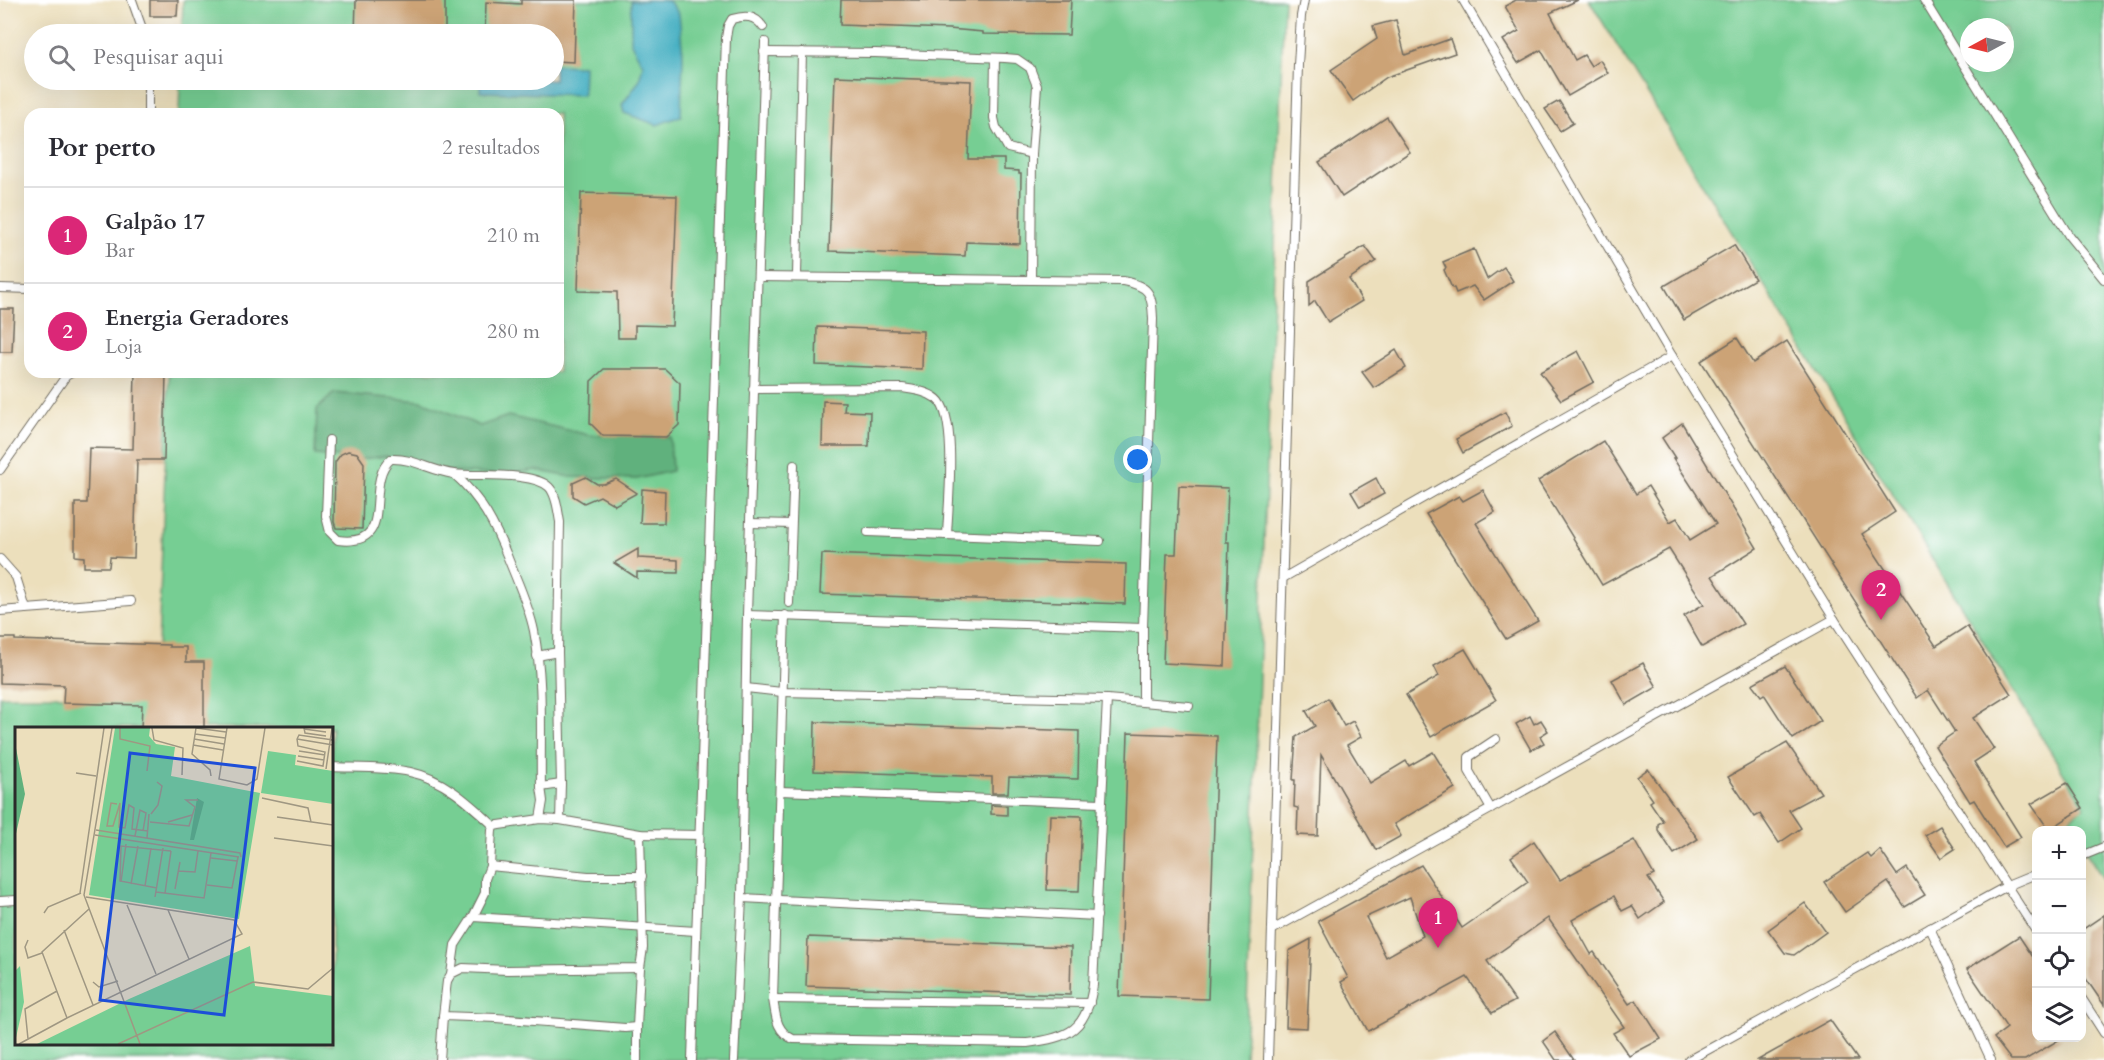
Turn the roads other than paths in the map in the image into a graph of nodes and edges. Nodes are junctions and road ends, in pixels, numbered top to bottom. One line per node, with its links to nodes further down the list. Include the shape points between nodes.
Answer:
1 (132, 0): 5 (lane)
2 (1304, 0): 33 (lane, via 1298,65)
3 (1463, 0): 20 (lane)
4 (1924, 0): 16 (lane, via 2069,236)
5 (140, 24)
6 (763, 27): 60 (lane, via 758,20 740,16 732,19 726,38)
7 (765, 42): 8 (lane)
8 (764, 52): 9 (lane); 15 (lane)
9 (802, 52): 10 (lane); 14 (lane)
10 (994, 58): 13 (lane, via 996,127 1008,148); 13 (lane, via 1017,59 1034,75 1037,86)
11 (148, 90): 12 (lane)
12 (148, 108)
13 (1032, 154): 17 (lane)
14 (797, 276): 15 (lane); 17 (lane)
15 (759, 277): 22 (lane)
16 (2104, 279)
17 (1031, 280): 41 (lane, via 1123,281 1140,286 1151,296)
18 (0, 288): 19 (lane)
19 (24, 289)
20 (1672, 356): 33 (lane); 40 (lane)
21 (65, 378): 25 (lane)
22 (753, 389): 27 (lane); 30 (lane, via 902,388 936,398 948,419)
23 (329, 440): 26 (lane, via 326,516 330,532 338,540 359,540 371,533 382,469 391,459 407,459)
24 (794, 465): 28 (lane)
25 (0, 470)
26 (453, 474): 42 (lane, via 516,476 552,490 560,522); 43 (lane, via 470,488 499,534 534,630)
27 (750, 523): 28 (lane); 38 (lane)
28 (791, 524): 35 (lane)
29 (868, 532): 30 (lane)
30 (947, 535): 31 (lane)
31 (1100, 541)
32 (0, 558): 36 (lane, via 16,577)
33 (1283, 578): 76 (lane)
34 (131, 601): 36 (lane)
35 (789, 603)
36 (26, 609): 37 (lane)
37 (0, 611)
38 (747, 615): 39 (lane); 44 (lane)
39 (784, 615): 41 (lane); 45 (lane)
40 (1834, 619): 55 (lane); 66 (lane)
41 (1143, 628): 47 (lane)
42 (558, 652): 43 (lane); 51 (lane)
43 (537, 656): 52 (lane)
44 (746, 688): 45 (lane); 67 (lane)
45 (782, 692): 46 (lane); 53 (lane)
46 (1107, 699): 47 (lane); 54 (lane)
47 (1143, 702): 48 (lane)
48 (1189, 706)
49 (1496, 739): 55 (lane, via 1469,757 1469,771)
50 (333, 767): 58 (lane, via 409,771 432,779 465,799)
51 (561, 784): 52 (lane); 57 (lane)
52 (541, 787): 56 (lane)
53 (780, 791): 54 (lane); 69 (lane)
54 (1101, 803): 71 (lane)
55 (1491, 809): 76 (lane)
56 (540, 819): 57 (lane); 58 (lane)
57 (560, 820): 59 (lane)
58 (494, 826): 63 (lane)
59 (640, 834): 60 (lane); 64 (lane)
60 (699, 835): 77 (lane)
61 (2104, 847): 62 (lane)
62 (2086, 854)
63 (490, 866): 64 (lane, via 588,876); 72 (lane, via 485,893)
64 (642, 876): 74 (lane)
65 (2032, 876): 66 (lane)
66 (2007, 886): 73 (lane); 75 (lane)
67 (742, 898): 69 (lane); 89 (lane)
68 (15, 900): 70 (lane)
69 (776, 900): 71 (lane); 80 (lane)
70 (0, 901)
71 (1097, 916): 81 (lane)
72 (473, 917): 74 (lane); 79 (lane, via 454,945)
73 (2032, 924)
74 (642, 928): 77 (lane); 78 (lane)
75 (1930, 928): 91 (lane); 92 (lane)
76 (1272, 930): 90 (lane)
77 (696, 931): 88 (lane)
78 (640, 968): 79 (lane, via 463,968); 84 (lane)
79 (451, 974): 83 (lane)
80 (773, 999): 81 (lane); 81 (lane, via 779,1029 793,1039 1027,1043 1060,1036 1072,1029 1085,1019)
81 (1090, 1003)
82 (2086, 1005): 85 (lane)
83 (443, 1016): 84 (lane); 86 (lane)
84 (637, 1027): 87 (lane)
85 (2104, 1033)
86 (440, 1060)
87 (637, 1060)
88 (692, 1060)
89 (734, 1060)
90 (1268, 1060)
91 (1689, 1060)
92 (1991, 1060)

